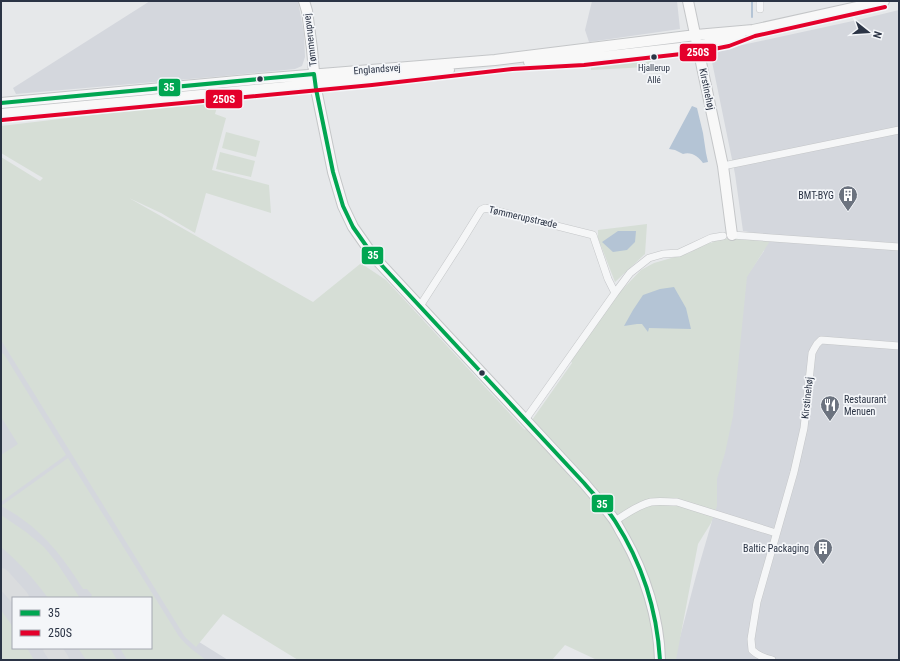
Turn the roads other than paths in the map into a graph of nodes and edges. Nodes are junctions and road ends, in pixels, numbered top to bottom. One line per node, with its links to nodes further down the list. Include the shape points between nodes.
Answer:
1 (304, 1): 9 (main road, Tømmerupvej)
2 (688, 1): 7 (main road, Kirstinehøj)
3 (760, 1): 5 (street)
4 (884, 1): 6 (main road, Englandsvej)
5 (760, 9)
6 (753, 30): 7 (main road, Englandsvej); 8 (main road, Englandsvej, via 726,40)
7 (696, 35): 8 (main road, Kirstinehøj); 9 (main road, Englandsvej)
8 (698, 46): 9 (main road, Englandsvej, via 371,79); 13 (main road, Kirstinehøj)
9 (314, 79): 10 (main road, Englandsvej); 11 (main road, Englandsvej); 17 (main road, Tømmerupvej, via 333,172 346,213 374,257)
10 (1, 104)
11 (1, 114)
12 (899, 130): 13 (street)
13 (723, 166): 14 (main road, Kirstinehøj)
14 (728, 235): 15 (street); 16 (street, via 711,238 678,253 649,258 630,274)
15 (899, 248)
16 (615, 293): 17 (street, Tømmerupstræde, via 593,234 486,208 481,210); 19 (street)
17 (420, 306): 19 (main road, Tømmerupvej)
18 (899, 346): 21 (street, Kirstinehøj, via 821,340 814,349 804,428)
19 (525, 420): 20 (main road, Tømmerupvej, via 584,483)
20 (615, 521): 21 (street, via 651,502 677,502); 22 (main road, Tømmerupvej, via 640,570 650,599 656,623)
21 (776, 532): 23 (street, Kirstinehøj, via 757,602 751,639 752,650 761,657)
22 (660, 660)
23 (772, 660)

